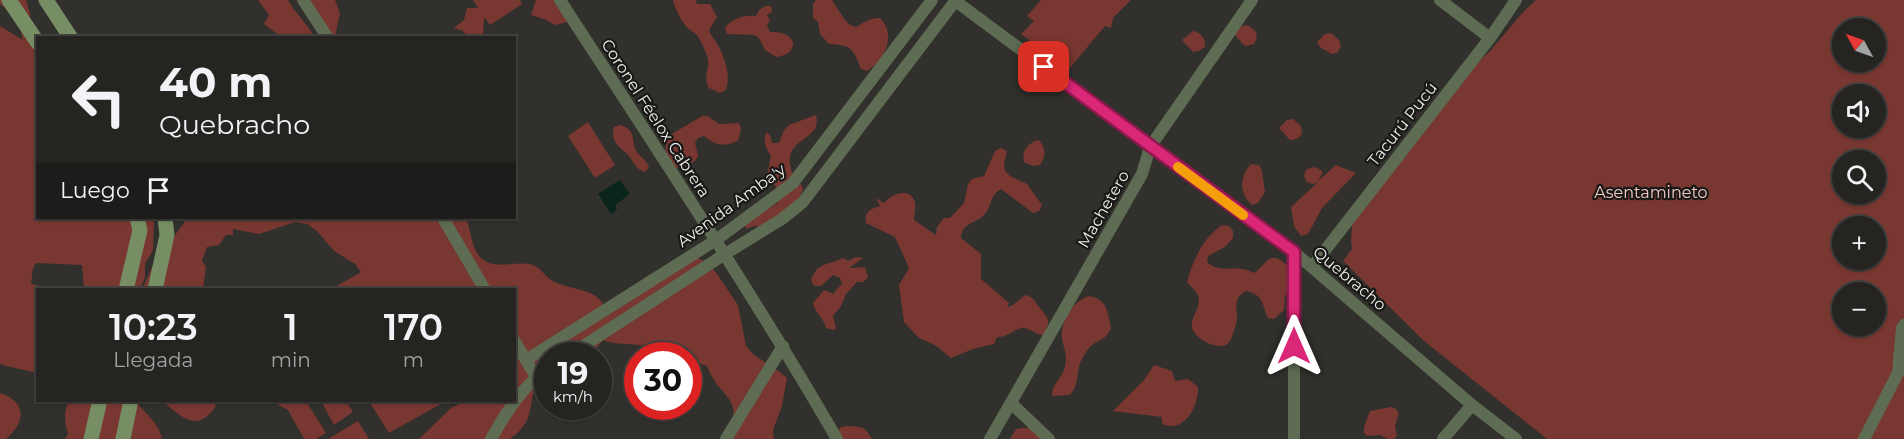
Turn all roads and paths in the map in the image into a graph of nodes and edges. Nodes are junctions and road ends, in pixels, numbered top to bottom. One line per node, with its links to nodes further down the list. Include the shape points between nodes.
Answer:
1 (9, 0): 13 (street)
2 (46, 0): 10 (street)
3 (303, 0): 11 (street)
4 (560, 0): 18 (street, Coronel Féelox Cabrera)
5 (932, 0): 18 (street, Avenida Amba'y, via 793,183)
6 (955, 0): 14 (street, Quebracho); 20 (street, Avenida Amba'y, via 803,202)
7 (1252, 0): 14 (street, Machetero)
8 (1440, 0): 12 (street)
9 (1516, 0): 12 (street, Tacurú Pucú)
10 (70, 36)
11 (327, 36)
12 (1490, 38): 21 (street, Tacurú Pucú)
13 (36, 40)
14 (1150, 147): 19 (street, Quebracho); 36 (street, Machetero, via 1142,174)
15 (137, 219): 22 (street, via 140,230)
16 (165, 219): 23 (street, via 167,235)
17 (444, 219): 24 (street)
18 (716, 240): 20 (street, Coronel Féelox Cabrera); 29 (street, Avenida Amba'y)
19 (1294, 252): 21 (street, Quebracho); 45 (street)
20 (725, 254): 26 (street, Avenida Amba'y); 28 (street, Coronel Féelox Cabrera)
21 (1312, 267): 37 (street, Quebracho)
22 (126, 288)
23 (155, 288)
24 (484, 288)
25 (1904, 325): 48 (street, via 1898,373)
26 (590, 342)
27 (516, 343): 29 (street)
28 (783, 346): 41 (street); 42 (street, Coronel Féelox Cabrera)
29 (526, 360): 30 (street)
30 (534, 373)
31 (534, 378): 32 (street)
32 (516, 401)
33 (100, 402): 38 (street)
34 (131, 402): 39 (street)
35 (515, 402): 40 (street)
36 (1011, 403): 43 (street, Machetero); 44 (street)
37 (1472, 405): 46 (street); 47 (street, Quebracho)
38 (91, 439)
39 (123, 439)
40 (491, 439)
41 (726, 439)
42 (837, 439)
43 (990, 439)
44 (1049, 439)
45 (1294, 439)
46 (1443, 439)
47 (1516, 439)
48 (1864, 439)

